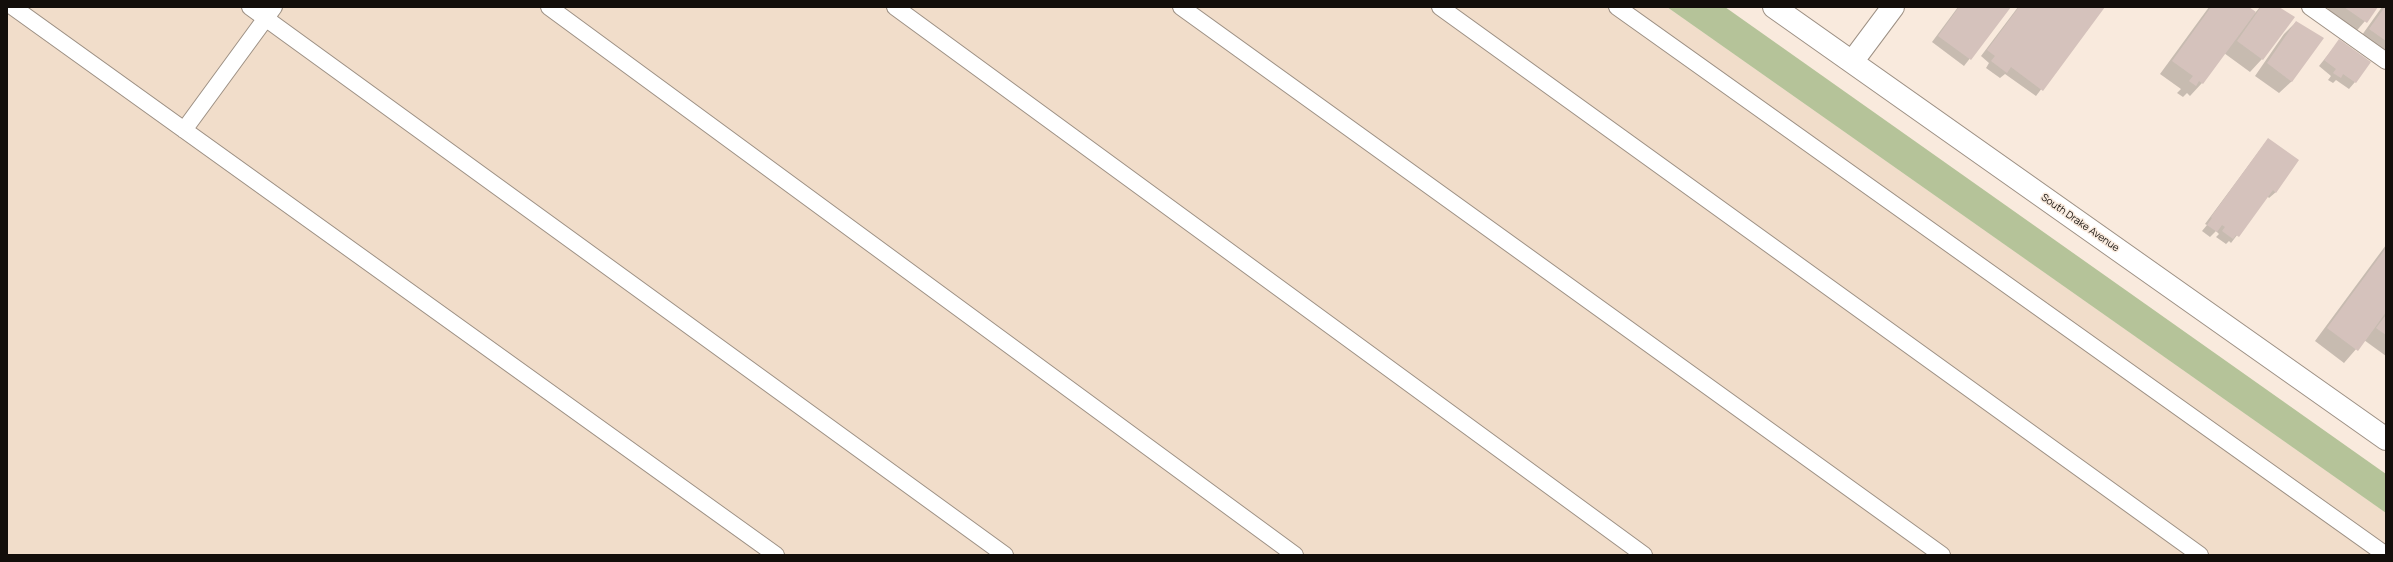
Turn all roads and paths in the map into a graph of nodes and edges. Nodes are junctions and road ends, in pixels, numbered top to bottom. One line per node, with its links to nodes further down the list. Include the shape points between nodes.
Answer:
1 (14, 7): 14 (lane)
2 (250, 7): 11 (lane)
3 (549, 7): 18 (lane)
4 (895, 7): 19 (lane)
5 (1181, 7): 20 (lane)
6 (1440, 7): 21 (lane)
7 (1617, 7): 22 (lane)
8 (1774, 7): 13 (street, South Drake Avenue)
9 (1892, 7): 13 (street)
10 (2310, 7): 12 (lane)
11 (270, 13): 14 (lane); 17 (lane)
12 (2386, 61)
13 (1852, 62): 15 (street, South Drake Avenue)
14 (184, 130): 16 (lane)
15 (2386, 439)
16 (776, 555)
17 (1005, 555)
18 (1295, 555)
19 (1644, 555)
20 (1942, 555)
21 (2200, 555)
22 (2386, 555)

